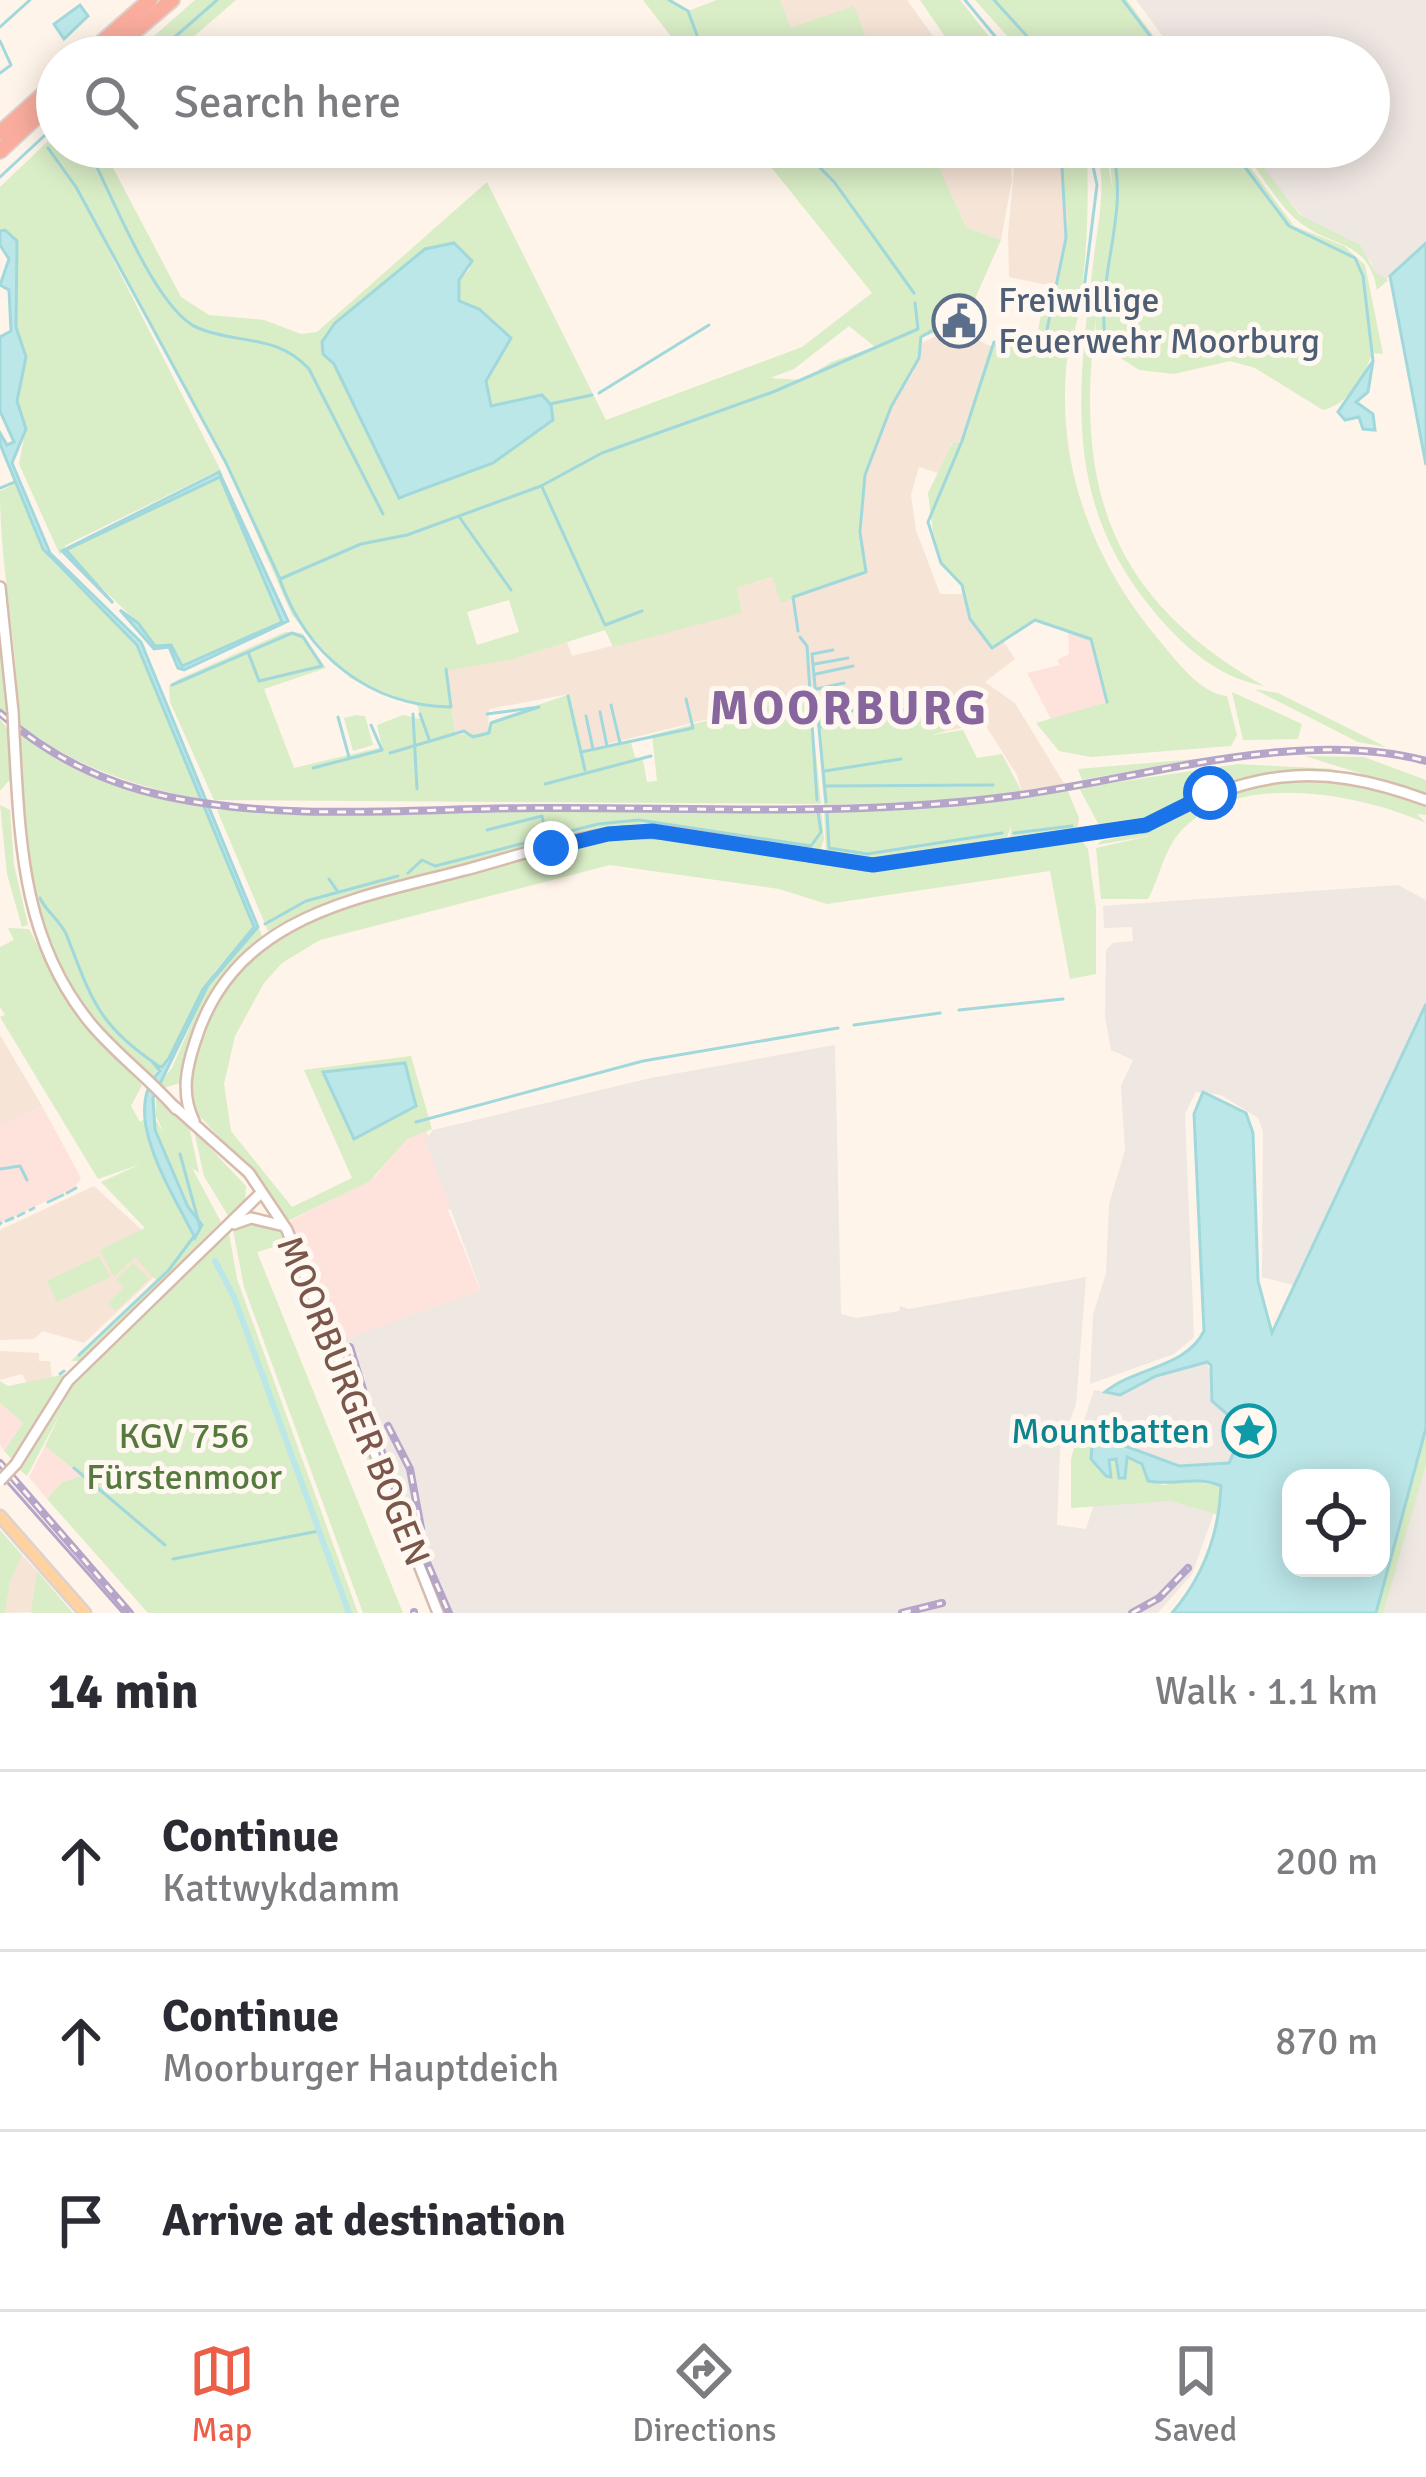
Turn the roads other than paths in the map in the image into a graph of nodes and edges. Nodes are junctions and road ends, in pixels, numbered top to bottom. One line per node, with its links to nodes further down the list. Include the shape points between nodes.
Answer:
1 (150, 0): 3 (highway)
2 (172, 0): 4 (highway)
3 (109, 36)
4 (130, 36)
5 (36, 101): 7 (highway)
6 (36, 118): 8 (highway)
7 (0, 133)
8 (0, 151)
9 (0, 587): 12 (main road, bridge, via 23,878 39,936 73,1000)
10 (1426, 800): 11 (main road, via 1350,777 1277,775 1218,789 1146,825 862,865 625,832 332,905 279,928 234,969 203,1018)
11 (185, 1088): 12 (main road); 13 (main road); 14 (main road)
12 (163, 1094): 13 (main road)
13 (175, 1106): 14 (main road); 15 (main road)
14 (194, 1121): 16 (main road)
15 (244, 1175): 16 (main road); 17 (main road)
16 (262, 1193): 17 (main road, MOORBURGER BOGEN); 18 (main road, MOORBURGER BOGEN); 20 (main road, MOORBURGER BOGEN)
17 (248, 1202): 18 (main road, MOORBURGER BOGEN)
18 (240, 1213): 19 (main road, MOORBURGER BOGEN)
19 (228, 1227): 20 (main road, via 250,1218); 21 (main road, MOORBURGER BOGEN, bridge, via 68,1381)
20 (285, 1227): 24 (main road, MOORBURGER BOGEN)
21 (0, 1481)
22 (1, 1521): 23 (main road)
23 (85, 1613)
24 (438, 1613)

